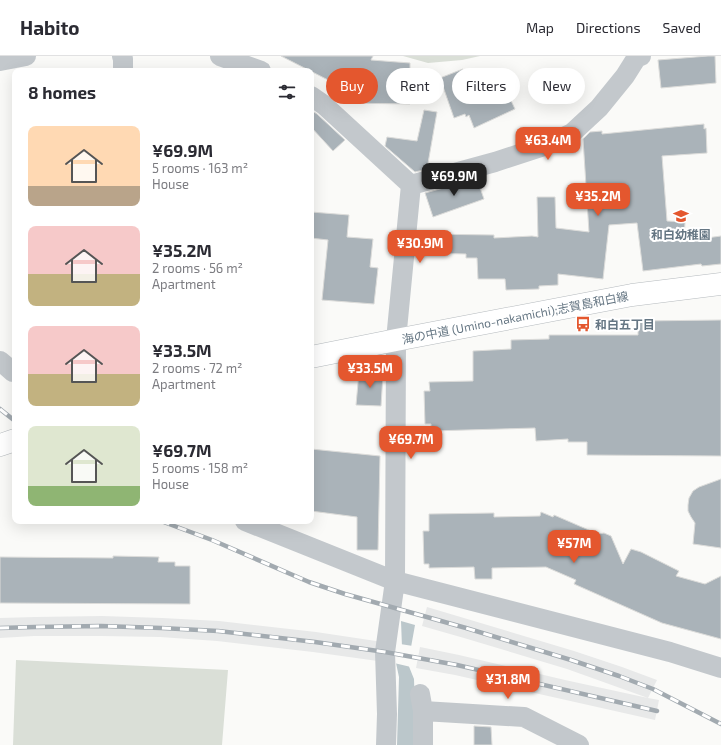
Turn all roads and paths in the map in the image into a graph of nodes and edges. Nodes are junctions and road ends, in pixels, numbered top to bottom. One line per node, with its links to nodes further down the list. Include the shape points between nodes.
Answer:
1 (26, 56): 5 (street)
2 (122, 56): 6 (street)
3 (220, 56): 7 (street)
4 (641, 56): 9 (street, via 637,57 600,108 572,133 544,146)
5 (0, 61)
6 (123, 68)
7 (253, 68)
8 (314, 98): 9 (street)
9 (412, 185): 11 (street)
10 (721, 284): 11 (main road, 海の中道 (Umino-nakamichi);志賀島和白線, via 632,295)
11 (396, 340): 12 (main road, 海の中道 (Umino-nakamichi);志賀島和白線); 18 (street)
12 (314, 356)
13 (0, 361): 14 (street)
14 (12, 371)
15 (12, 441): 16 (main road)
16 (0, 446)
17 (252, 524): 18 (street)
18 (395, 581): 19 (street, via 670,652); 20 (street, via 386,652)
19 (721, 668)
20 (386, 745)
21 (423, 745): 22 (street, via 422,702 524,717)
22 (579, 745)

